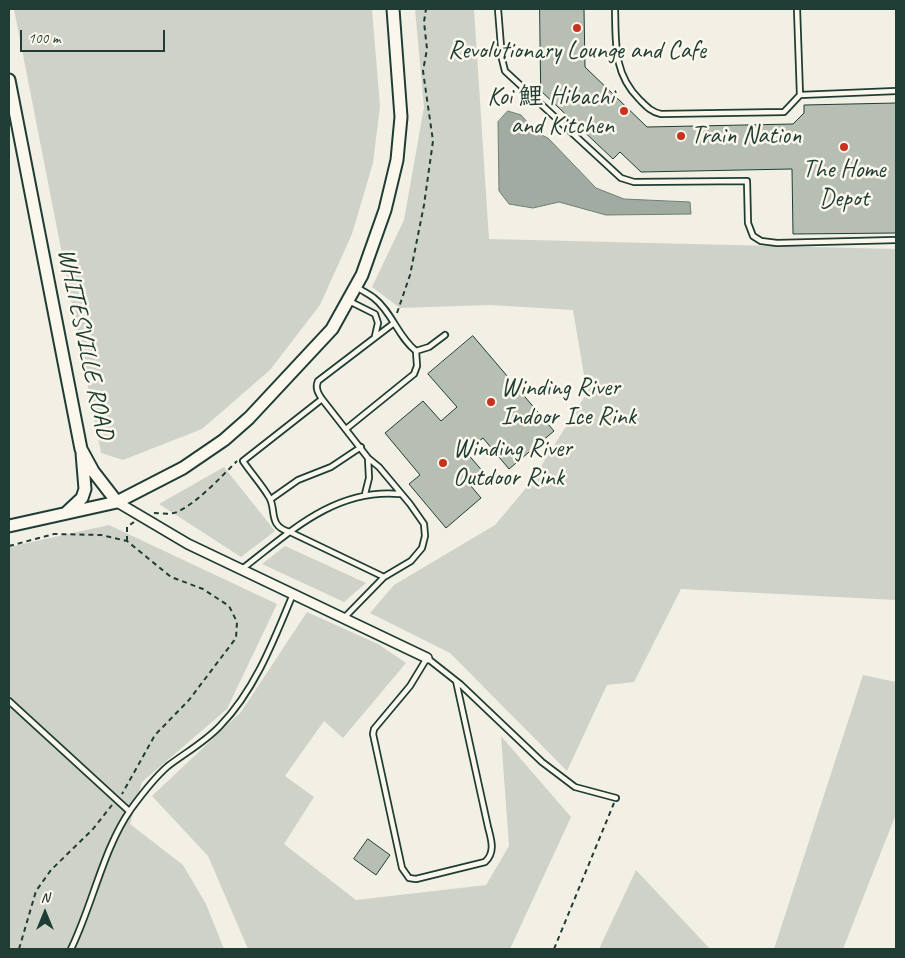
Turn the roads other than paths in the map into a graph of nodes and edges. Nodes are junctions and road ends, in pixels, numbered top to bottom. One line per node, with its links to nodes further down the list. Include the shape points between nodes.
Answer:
1 (393, 9): 9 (main road, via 402,117 397,160 385,210)
2 (498, 9): 8 (lane, via 505,71 621,178 634,182 747,181 748,223 753,236 761,241)
3 (615, 9): 7 (lane, via 616,54 620,71 632,92 653,112 784,112)
4 (797, 9): 7 (lane)
5 (9, 80): 18 (main road, WHITESVILLE ROAD)
6 (896, 91): 7 (lane)
7 (800, 95)
8 (896, 240)
9 (355, 287): 10 (main road); 11 (lane, via 375,298)
10 (348, 300): 13 (lane, via 375,314 378,323); 23 (main road, via 332,329 243,424 183,468)
11 (394, 322): 13 (lane); 14 (lane, via 408,345)
12 (445, 335): 14 (lane, via 429,347)
13 (375, 337): 15 (lane, via 318,381 317,391)
14 (416, 351): 16 (lane, via 418,366 414,374)
15 (322, 399): 16 (lane); 22 (lane, via 243,461)
16 (346, 429): 17 (lane)
17 (361, 448): 19 (lane); 22 (lane, via 331,467 298,480)
18 (81, 449): 23 (main road, WHITESVILLE ROAD); 24 (main road, via 85,490 82,498)
19 (368, 458): 20 (lane, via 369,478); 21 (lane)
20 (365, 494): 21 (lane); 26 (lane, via 334,505)
21 (400, 494): 28 (lane, via 424,524 425,536 422,548 411,560)
22 (271, 499): 26 (lane, via 272,516 282,530)
23 (117, 502): 24 (main road); 27 (street, WHITESVILLE ROAD, via 188,544)
24 (65, 514): 25 (main road)
25 (9, 526)
26 (290, 532): 27 (lane); 28 (lane)
27 (242, 569): 29 (street, WHITESVILLE ROAD)
28 (384, 577): 30 (lane)
29 (293, 594): 30 (street, WHITESVILLE ROAD); 35 (lane, via 273,644 237,707 218,728 167,767)
30 (344, 618): 31 (street, WHITESVILLE ROAD)
31 (427, 658): 32 (lane); 32 (lane, via 373,734 402,868 409,878 416,880 485,862 492,847)
32 (456, 681): 34 (lane, via 542,762 575,787)
33 (9, 701): 35 (lane)
34 (616, 798)
35 (130, 811): 36 (lane, via 106,856 90,906)
36 (71, 949)

